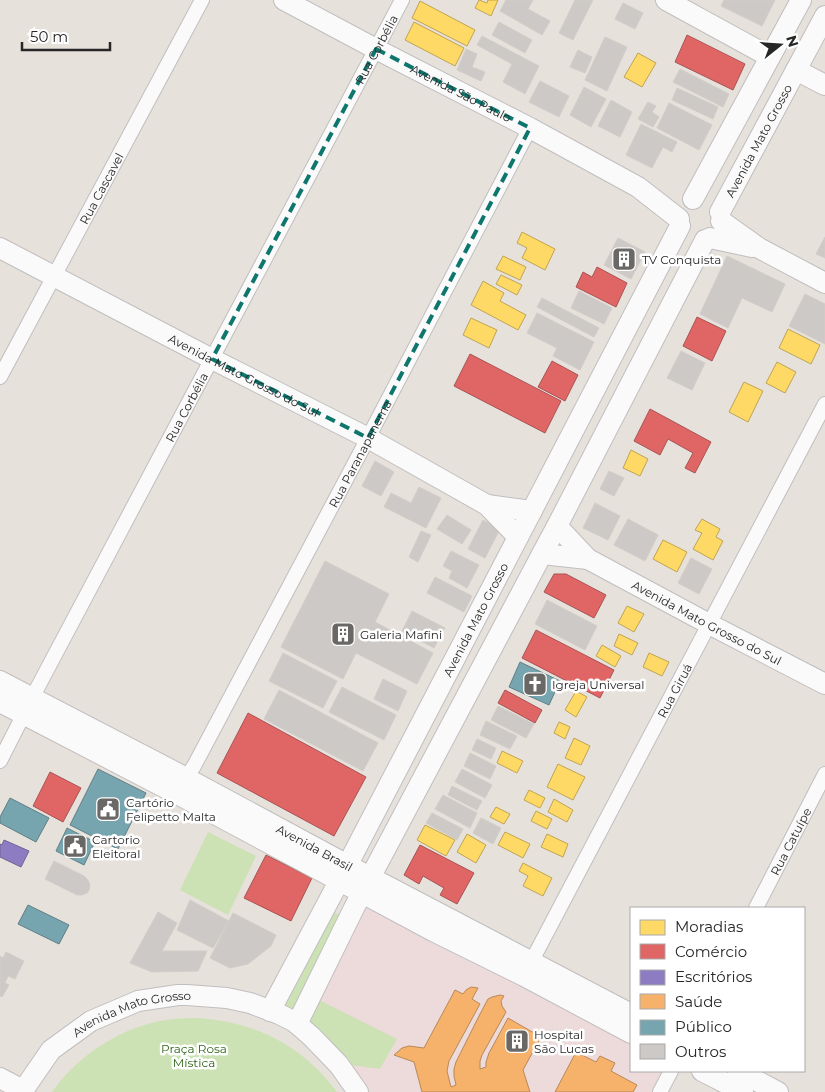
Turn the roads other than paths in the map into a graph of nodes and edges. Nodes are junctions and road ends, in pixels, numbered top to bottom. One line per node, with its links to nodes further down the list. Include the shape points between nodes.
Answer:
1 (202, 0): 17 (street, Rua Cascavel)
2 (284, 0): 7 (main road, Avenida São Paulo)
3 (402, 0): 7 (street, Rua Corbélia)
4 (666, 0): 8 (main road)
5 (801, 0): 8 (main road, Avenida Mato Grosso)
6 (825, 16): 9 (main road, Avenida Mato Grosso)
7 (376, 49): 11 (main road, Avenida São Paulo); 19 (street, Rua Corbélia)
8 (770, 57): 12 (main road, Avenida Mato Grosso)
9 (796, 70): 10 (main road); 13 (main road, Avenida Mato Grosso)
10 (825, 85)
11 (530, 128): 12 (main road, Avenida São Paulo); 22 (street, Rua Paranapanema)
12 (685, 212): 13 (main road, via 698,198 709,200); 14 (main road, via 683,232 699,241); 24 (main road, Avenida Mato Grosso)
13 (720, 216): 14 (main road, via 718,230); 16 (main road)
14 (708, 239): 16 (main road); 25 (main road)
15 (0, 248): 17 (main road, Avenida Mato Grosso do Sul)
16 (759, 248): 18 (main road)
17 (54, 276): 19 (main road, Avenida Mato Grosso do Sul); 20 (street, Rua Cascavel)
18 (825, 283)
19 (212, 359): 22 (main road, Avenida Mato Grosso do Sul); 33 (street, Rua Corbélia)
20 (0, 377)
21 (825, 404): 29 (street, Rua Giruá)
22 (368, 438): 23 (main road, Avenida Mato Grosso do Sul); 36 (street, Rua Paranapanema)
23 (487, 505): 24 (main road); 26 (main road)
24 (532, 512): 26 (main road, Avenida Mato Grosso)
25 (557, 526): 27 (main road); 28 (main road)
26 (518, 537): 37 (main road, Avenida Mato Grosso)
27 (542, 554): 28 (main road); 38 (main road)
28 (588, 559): 29 (main road, Avenida Mato Grosso do Sul)
29 (709, 624): 31 (main road, Avenida Mato Grosso do Sul); 40 (street, Rua Giruá)
30 (0, 681): 33 (main road, Avenida Brasil)
31 (825, 684)
32 (0, 702): 33 (main road, Avenida Brasil)
33 (28, 706): 34 (street, Rua Corbélia); 36 (main road, Avenida Brasil); 37 (main road, Avenida Brasil, via 183,797)
34 (0, 761)
35 (825, 774): 39 (street, Rua Catuípe)
36 (186, 778): 37 (main road, Avenida Brasil)
37 (344, 873): 38 (main road, Avenida Brasil); 41 (main road, Avenida Mato Grosso)
38 (366, 885): 40 (main road, Avenida Brasil); 43 (main road)
39 (757, 907)
40 (528, 969): 42 (main road, Avenida Brasil); 44 (main road, Avenida Brasil)
41 (270, 1011): 43 (main road, Avenida Mato Grosso); 49 (main road, Avenida Mato Grosso, via 226,998 187,995 136,1002 91,1020 51,1050)
42 (630, 1014)
43 (297, 1024): 50 (main road, Avenida Mato Grosso, via 339,1065)
44 (630, 1032)
45 (670, 1072): 51 (street)
46 (704, 1072): 52 (main road)
47 (740, 1072): 53 (main road)
48 (0, 1078): 49 (main road)
49 (22, 1091)
50 (358, 1092)
51 (660, 1092)
52 (743, 1092)
53 (778, 1092)

